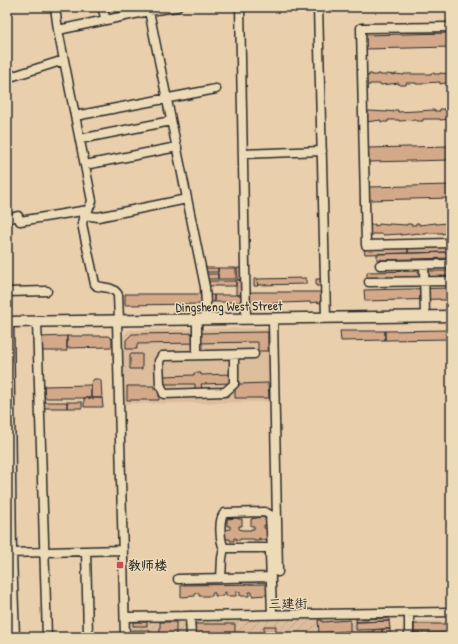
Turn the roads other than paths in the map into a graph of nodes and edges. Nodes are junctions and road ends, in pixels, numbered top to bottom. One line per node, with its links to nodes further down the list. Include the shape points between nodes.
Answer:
1 (55, 7): 9 (street)
2 (102, 7): 7 (street)
3 (177, 7): 6 (street)
4 (240, 7): 19 (street)
5 (318, 7): 18 (street)
6 (153, 10): 7 (street); 13 (street)
7 (106, 20): 9 (street)
8 (451, 27): 24 (street, via 361,28 366,245)
9 (58, 30): 10 (street)
10 (64, 60): 11 (street); 14 (street)
11 (7, 78)
12 (216, 89): 13 (street)
13 (166, 100): 14 (street); 15 (street)
14 (75, 116): 16 (street)
15 (171, 121): 16 (street); 17 (street)
16 (80, 140): 20 (street)
17 (177, 147): 20 (street); 21 (street)
18 (322, 152): 19 (street); 36 (street)
19 (243, 154): 38 (street)
20 (85, 165): 22 (street, via 92,201)
21 (187, 199): 22 (street, via 98,217); 37 (street, via 205,287)
22 (86, 212): 23 (street, via 20,221 18,216); 40 (street, via 82,224 95,284 113,289 118,295)
23 (7, 219)
24 (451, 243)
25 (451, 264): 26 (street)
26 (424, 265): 27 (street); 29 (street)
27 (380, 266)
28 (451, 280): 29 (street)
29 (425, 281): 30 (street); 34 (street)
30 (369, 282)
31 (47, 291): 32 (street)
32 (7, 292)
33 (451, 316): 34 (main road, Dingsheng West Street)
34 (425, 317): 36 (main road, Dingsheng West Street)
35 (273, 318): 36 (main road, Dingsheng West Street); 38 (main road, Dingsheng West Street); 52 (street)
36 (326, 318)
37 (207, 319): 38 (main road, Dingsheng West Street); 39 (main road, Dingsheng West Street)
38 (246, 319)
39 (197, 320): 40 (main road, Dingsheng West Street); 44 (street)
40 (118, 321): 42 (main road, Dingsheng West Street); 48 (street)
41 (8, 322): 42 (main road, Dingsheng West Street); 51 (street)
42 (38, 322): 50 (street)
43 (254, 354): 45 (street)
44 (197, 355): 45 (street); 45 (street, via 160,358 160,384 164,394 225,392 234,384)
45 (234, 355)
46 (224, 548): 47 (street); 47 (street, via 222,514 268,512 271,517); 54 (street)
47 (272, 548): 53 (street)
48 (123, 550): 49 (street); 60 (street)
49 (86, 551): 50 (street); 61 (street)
50 (45, 552): 51 (street); 62 (street)
51 (9, 553): 63 (street)
52 (278, 572)
53 (271, 577): 54 (street); 58 (street)
54 (221, 578): 55 (street)
55 (178, 579)
56 (451, 612): 57 (street, 三建街)
57 (409, 613): 58 (street, 三建街); 66 (street)
58 (272, 615): 59 (street, 三建街)
59 (190, 616): 60 (street, 三建街); 65 (street)
60 (125, 617): 64 (street)
61 (88, 635)
62 (47, 636)
63 (15, 637)
64 (125, 637)
65 (191, 637)
66 (410, 637)

